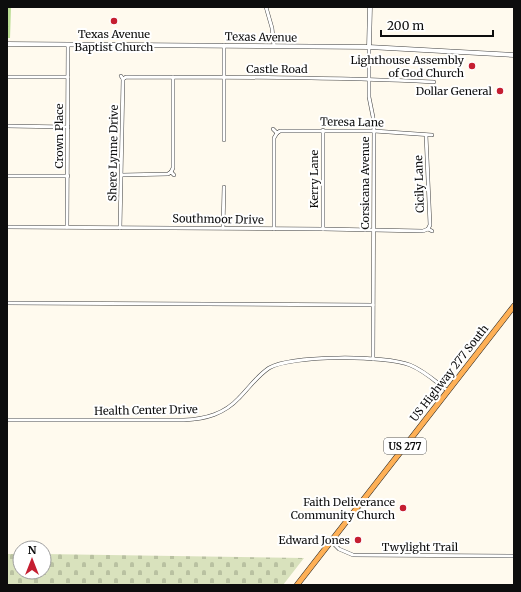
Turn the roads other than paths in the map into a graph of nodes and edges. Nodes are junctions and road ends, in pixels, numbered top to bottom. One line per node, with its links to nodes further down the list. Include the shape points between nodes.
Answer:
1 (266, 7): 6 (street)
2 (370, 7): 7 (street, Corsicana Avenue)
3 (7, 44): 4 (street, Texas Avenue)
4 (68, 45): 5 (street, Texas Avenue); 10 (street, Crown Place)
5 (224, 45): 6 (street, Texas Avenue); 12 (street)
6 (274, 46): 7 (street, Texas Avenue)
7 (370, 47): 8 (street, Texas Avenue); 14 (street, Corsicana Avenue)
8 (514, 55)
9 (7, 77): 10 (street)
10 (68, 77): 17 (street, Crown Place)
11 (173, 77): 12 (street, Castle Road); 13 (street, Castle Road); 25 (street)
12 (224, 77): 14 (street, Castle Road); 24 (street)
13 (122, 78): 26 (street, Shere Lynne Drive)
14 (368, 79): 15 (street, Castle Road); 20 (street, Corsicana Avenue)
15 (434, 82)
16 (7, 126): 17 (street)
17 (68, 127): 29 (street, Crown Place)
18 (273, 129): 21 (street)
19 (323, 130): 20 (street, Teresa Lane); 21 (street, Teresa Lane); 36 (street, Kerry Lane)
20 (374, 131): 22 (street, Teresa Lane); 38 (street, Corsicana Avenue)
21 (277, 133): 35 (street, via 274,138)
22 (426, 135): 23 (street, Teresa Lane); 37 (street, Cicily Lane, via 430,225)
23 (432, 135)
24 (224, 140)
25 (171, 172): 26 (street); 27 (street)
26 (122, 175): 33 (street, Shere Lynne Drive)
27 (174, 175)
28 (7, 176): 29 (street)
29 (68, 176): 32 (street, Crown Place)
30 (224, 187): 34 (street)
31 (7, 227): 32 (street, Southmoor Drive)
32 (68, 227): 33 (street, Southmoor Drive)
33 (120, 228): 34 (street, Southmoor Drive)
34 (223, 228): 35 (street, Southmoor Drive)
35 (274, 229): 36 (street, Southmoor Drive)
36 (323, 229): 38 (street, Southmoor Drive)
37 (428, 229): 38 (street, Southmoor Drive); 39 (street, Cicily Lane)
38 (374, 230): 41 (street, Corsicana Avenue)
39 (432, 231)
40 (7, 303): 41 (street)
41 (373, 305): 43 (street, Corsicana Avenue)
42 (514, 306): 44 (highway, US Highway 277 South / US 277)
43 (373, 359): 44 (street, Health Center Drive, via 410,365); 45 (street, Health Center Drive, via 300,360 280,363 261,375 229,407 208,418)
44 (448, 391): 46 (highway, US Highway 277 South / US 277)
45 (7, 420)
46 (331, 541): 47 (street, Twylight Trail, via 339,550 353,555); 48 (highway, US Highway 277 South / US 277)
47 (514, 556)
48 (297, 585)

